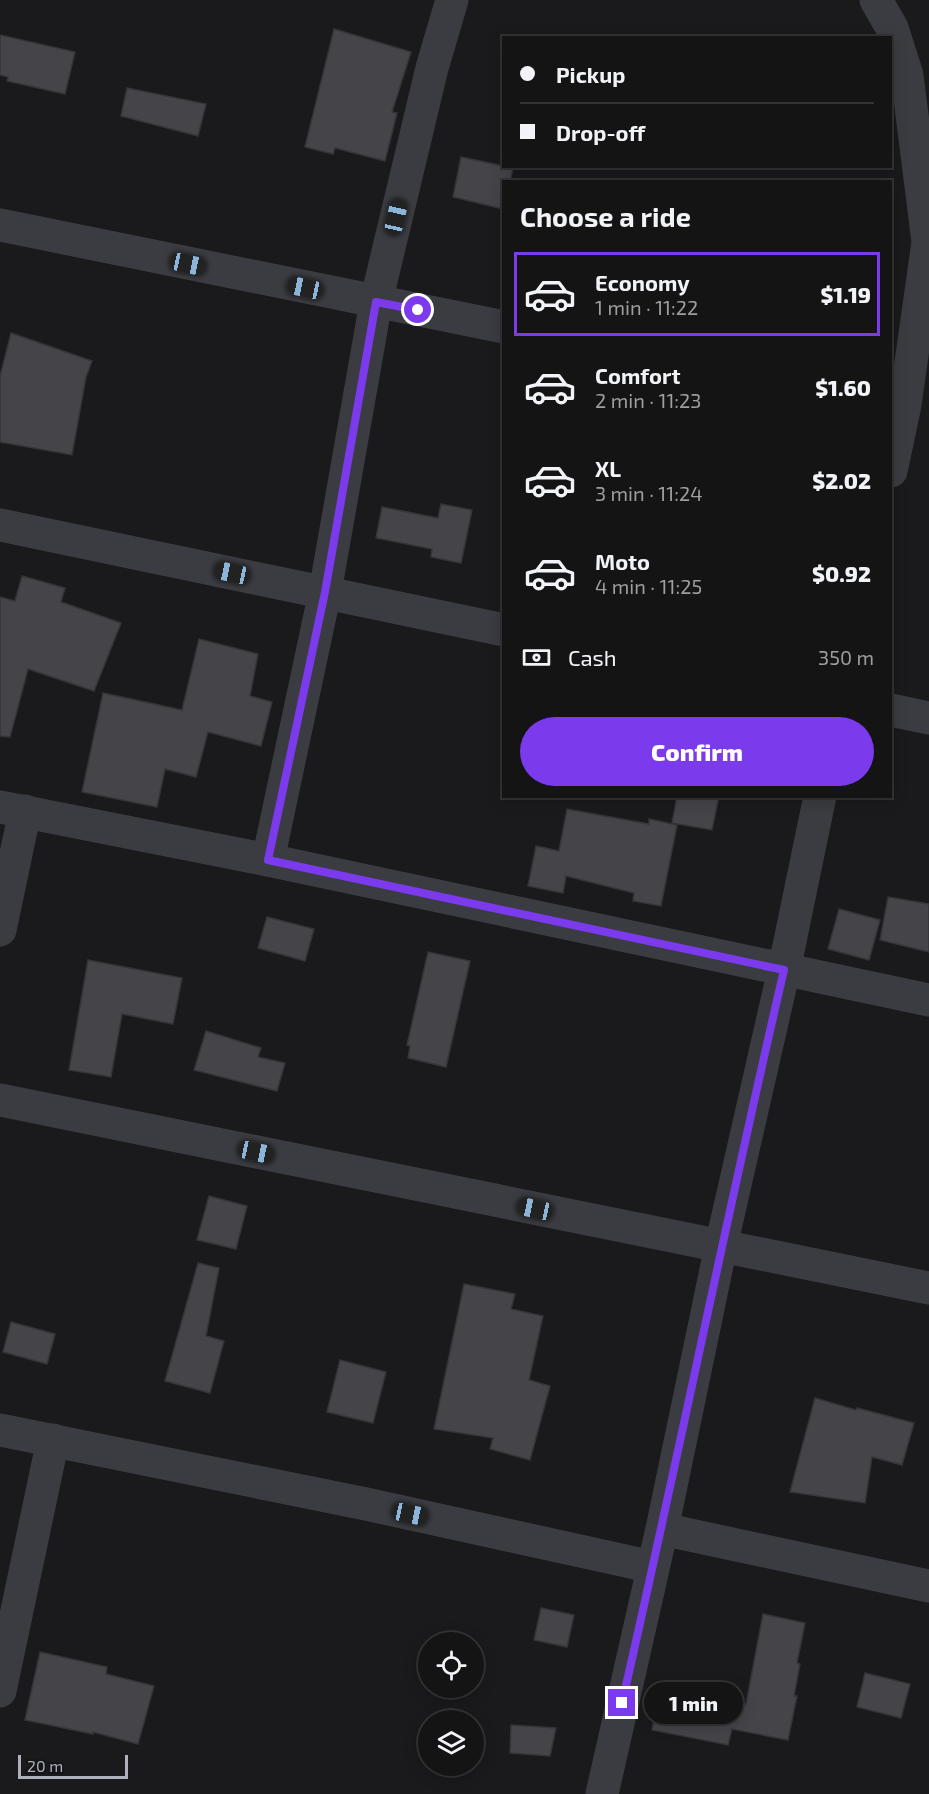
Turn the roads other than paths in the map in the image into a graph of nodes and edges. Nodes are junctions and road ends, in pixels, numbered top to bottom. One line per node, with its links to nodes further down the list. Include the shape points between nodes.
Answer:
1 (452, 0): 5 (street)
2 (876, 0): 4 (street, via 892,28 907,75)
3 (0, 225): 5 (street)
4 (928, 241): 7 (street)
5 (376, 302): 6 (street); 10 (street)
6 (502, 327)
7 (908, 406): 8 (street)
8 (892, 467)
9 (0, 525): 10 (street)
10 (325, 592): 11 (street); 16 (street)
11 (502, 630)
12 (892, 710): 13 (street)
13 (929, 718)
14 (820, 798): 18 (street)
15 (12, 809): 16 (street); 17 (street)
16 (268, 860): 18 (street)
17 (0, 930)
18 (784, 970): 19 (street); 21 (street)
19 (929, 1000)
20 (0, 1100): 21 (street)
21 (721, 1246): 22 (street); 25 (street)
22 (929, 1288)
23 (0, 1430): 24 (street)
24 (53, 1440): 26 (street); 28 (street)
25 (662, 1529): 26 (street); 27 (street)
26 (653, 1568): 29 (street)
27 (929, 1586)
28 (0, 1690)
29 (602, 1794)

